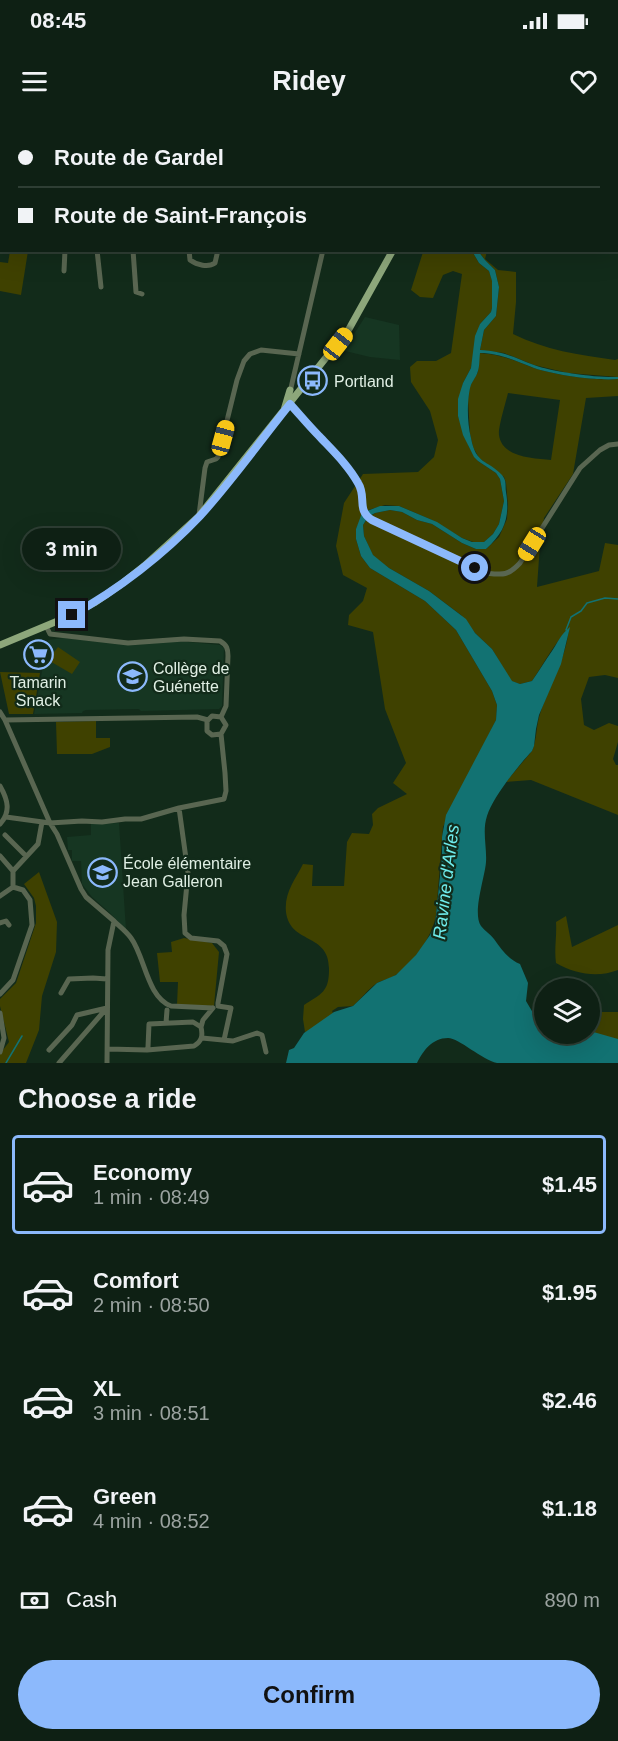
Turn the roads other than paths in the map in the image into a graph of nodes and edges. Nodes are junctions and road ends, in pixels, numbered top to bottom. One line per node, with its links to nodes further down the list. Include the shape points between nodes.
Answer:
1 (65, 252): 8 (street)
2 (97, 252): 9 (street)
3 (133, 252): 10 (street, via 136,292)
4 (189, 252): 5 (street, via 192,262 208,266 215,263)
5 (218, 252)
6 (323, 252): 11 (street)
7 (392, 252): 13 (main road, via 349,329)
8 (64, 271)
9 (100, 287)
10 (142, 294)
11 (299, 354): 12 (street); 17 (street, via 261,350 243,361 218,457 207,462)
12 (291, 387): 13 (main road); 14 (street); 15 (main road)
13 (303, 388): 14 (main road)
14 (293, 401): 15 (main road); 16 (street, via 360,484 363,512 369,518 486,573 513,572 579,468 600,450)
15 (283, 413): 17 (main road)
16 (618, 444)
17 (199, 516): 18 (main road, via 111,592)
18 (46, 626): 19 (main road); 21 (street, via 50,634 128,642 220,641 228,648 226,706)
19 (0, 645)
20 (0, 712): 22 (street)
21 (221, 717): 23 (street); 24 (street, via 226,725)
22 (5, 720): 23 (street); 29 (street)
23 (208, 720): 24 (street, via 206,728 210,733)
24 (221, 734): 26 (street, via 224,799)
25 (0, 786): 27 (street, via 8,805)
26 (179, 808): 29 (street, via 141,819); 43 (street, via 188,873 185,933 190,938 218,941 227,954)
27 (6, 818): 28 (street); 30 (street)
28 (42, 822): 29 (street); 33 (street, via 40,841)
29 (50, 823): 37 (street, via 86,897)
30 (0, 825)
31 (5, 835): 33 (street)
32 (0, 856): 34 (street)
33 (26, 856): 34 (street)
34 (13, 870): 35 (street)
35 (14, 887): 36 (street); 42 (street, via 23,890 30,900 32,926 13,980)
36 (0, 896)
37 (114, 921): 40 (street); 43 (street, via 131,938 147,980 165,1004)
38 (0, 923): 39 (street, via 6,921)
39 (9, 925)
40 (107, 979): 41 (street, via 69,979); 44 (street)
41 (61, 993)
42 (0, 994)
43 (216, 1007): 48 (street); 50 (street, via 231,1008)
44 (107, 1008): 51 (street); 52 (street, via 77,1015); 56 (street)
45 (167, 1010): 47 (street)
46 (0, 1014): 54 (street, via 4,1038)
47 (166, 1023): 48 (street, via 193,1022); 53 (street, via 148,1025)
48 (201, 1027): 49 (street)
49 (202, 1038): 50 (street); 53 (street, via 194,1046)
50 (224, 1040): 55 (street, via 257,1033 262,1035)
51 (108, 1049): 53 (street); 57 (street)
52 (49, 1050)
53 (147, 1050)
54 (0, 1052)
55 (266, 1052)
56 (59, 1063)
57 (106, 1063)

